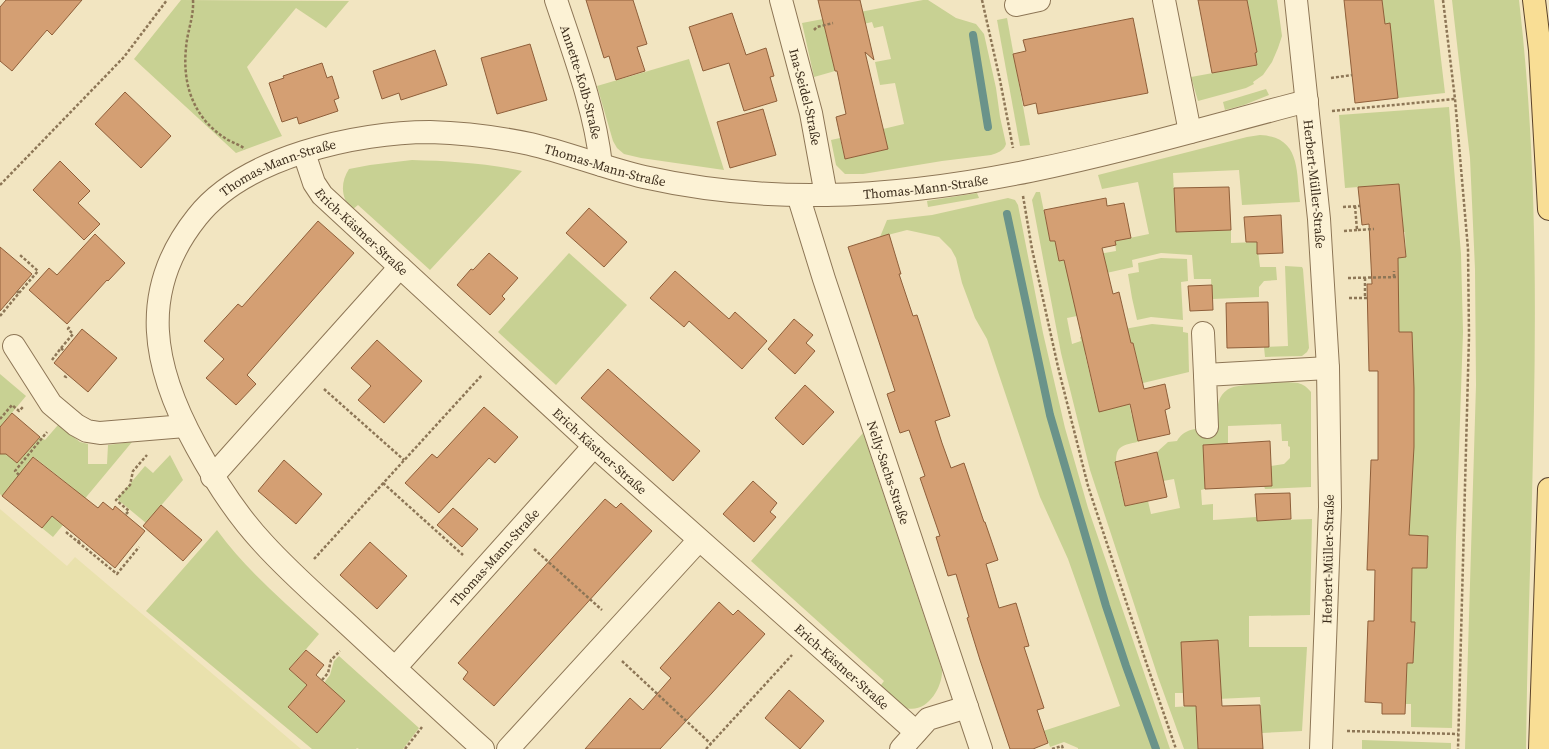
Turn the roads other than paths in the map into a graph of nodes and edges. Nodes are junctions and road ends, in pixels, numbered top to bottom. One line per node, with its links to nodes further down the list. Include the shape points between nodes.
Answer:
1 (556, 0): 11 (street, Annette-Kolb-Straße, via 585,88)
2 (781, 0): 13 (street, Ina-Seidel-Straße, via 808,98)
3 (1039, 0): 7 (street)
4 (1164, 0): 9 (street)
5 (1296, 0): 8 (street, Herbert-Müller-Straße)
6 (1534, 0): 14 (main road, via 1540,50)
7 (1016, 5)
8 (1308, 107): 9 (street, Thomas-Mann-Straße); 18 (street, Herbert-Müller-Straße, via 1320,219)
9 (1190, 132): 13 (street, Thomas-Mann-Straße, via 1018,173 900,191)
10 (304, 153): 11 (street, Thomas-Mann-Straße, via 366,138 424,132 450,133 530,145); 15 (street, Erich-Kästner-Straße, via 314,183 322,195); 20 (street, Thomas-Mann-Straße, via 250,174 224,190 207,204 173,252 159,297 158,344 168,386)
11 (601, 165): 12 (street, Thomas-Mann-Straße, via 643,177 710,188)
12 (798, 195): 13 (street, Thomas-Mann-Straße); 27 (street, Nelly-Sachs-Straße)
13 (826, 195)
14 (1549, 209)
15 (400, 267): 22 (street, Erich-Kästner-Straße); 23 (street)
16 (1203, 332): 19 (street)
17 (14, 346): 20 (street, via 51,404 87,431 100,434)
18 (1328, 368): 19 (street); 29 (street, Herbert-Müller-Straße, via 1330,507)
19 (1205, 375): 21 (street)
20 (185, 426): 23 (street, Thomas-Mann-Straße)
21 (1207, 427)
22 (594, 446): 25 (street, Erich-Kästner-Straße); 26 (street, Thomas-Mann-Straße)
23 (212, 477): 26 (street, Thomas-Mann-Straße, via 263,543)
24 (1549, 489): 34 (main road)
25 (699, 540): 28 (street, Erich-Kästner-Straße); 31 (street)
26 (395, 668): 30 (street, Thomas-Mann-Straße)
27 (967, 707): 28 (street, via 928,719); 33 (street, Nelly-Sachs-Straße)
28 (916, 732): 32 (street)
29 (1321, 739)
30 (483, 749)
31 (508, 749)
32 (901, 749)
33 (981, 749)
34 (1540, 749)

